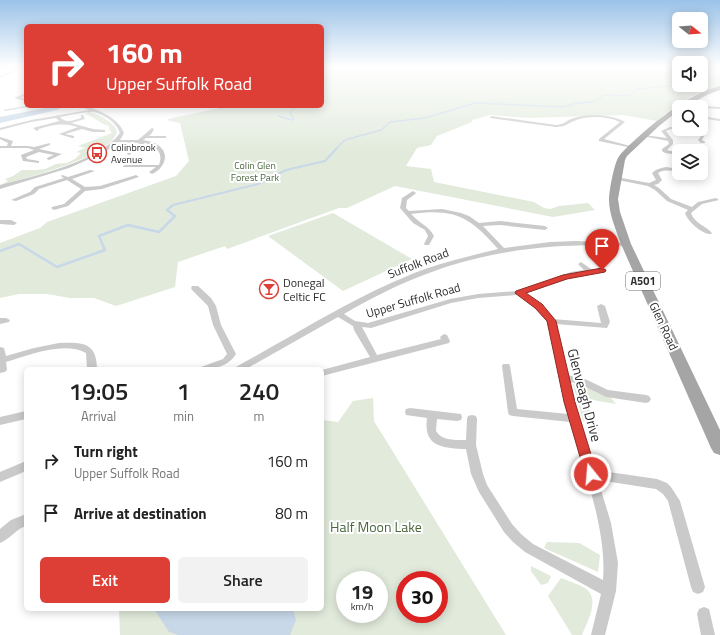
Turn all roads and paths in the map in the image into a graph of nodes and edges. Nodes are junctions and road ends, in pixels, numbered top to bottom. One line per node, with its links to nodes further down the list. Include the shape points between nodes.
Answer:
1 (22, 96): 3 (street, via 16,98)
2 (700, 96): 27 (main road, Glen Road / A501, via 678,107)
3 (24, 100)
4 (24, 107): 9 (street)
5 (708, 107): 7 (street)
6 (86, 108): 8 (street)
7 (720, 108)
8 (92, 110): 12 (street); 34 (street, via 119,125 122,132)
9 (0, 112)
10 (53, 112): 16 (street, via 28,118)
11 (82, 116): 18 (street, via 84,118)
12 (57, 117): 16 (street); 17 (street)
13 (491, 117): 39 (street, via 559,126 580,118 619,120 623,122 601,140)
14 (708, 118): 15 (street)
15 (720, 120)
16 (31, 121): 21 (street)
17 (62, 122): 18 (street); 23 (street, via 35,128)
18 (68, 123): 19 (street)
19 (82, 127): 24 (street); 29 (street, via 61,134)
20 (672, 128): 33 (street, via 663,131)
21 (0, 129)
22 (152, 129): 32 (street)
23 (37, 130)
24 (92, 131): 25 (street); 26 (street)
25 (104, 131)
26 (86, 133)
27 (644, 136): 33 (street); 39 (main road, Glen Road / A501)
28 (703, 136): 35 (street, via 700,140)
29 (72, 137)
30 (164, 137): 32 (street)
31 (2, 138): 38 (street, via 11,142)
32 (143, 140): 34 (street); 42 (street, via 130,150); 48 (street, via 162,152)
33 (671, 140): 41 (street, via 671,144 664,150)
34 (117, 141): 50 (street, via 97,154)
35 (702, 142)
36 (48, 144): 40 (street)
37 (0, 147): 38 (street)
38 (8, 147): 40 (street)
39 (632, 147): 55 (main road, Glen Road / A501, via 621,160)
40 (37, 149): 43 (street, via 60,154); 44 (street, via 23,156 24,160)
41 (672, 153)
42 (129, 154)
43 (50, 159)
44 (37, 162)
45 (152, 163): 47 (street)
46 (125, 166): 47 (street)
47 (146, 166): 48 (street)
48 (161, 166): 52 (street)
49 (672, 169): 58 (street, via 655,173 659,180)
50 (54, 171): 54 (street); 59 (street)
51 (92, 171): 54 (street)
52 (152, 172)
53 (136, 177): 60 (street, via 100,188)
54 (67, 178): 57 (street); 60 (street)
55 (616, 179): 58 (street); 75 (main road, Glen Road / A501, via 613,199 615,212)
56 (44, 181): 57 (street)
57 (50, 184): 64 (street)
58 (649, 185): 67 (street, via 669,200)
59 (0, 187)
60 (84, 189): 65 (street)
61 (413, 193): 68 (street, via 404,200)
62 (64, 199): 65 (street)
63 (716, 199): 67 (street, via 700,203)
64 (14, 200)
65 (71, 200): 66 (street)
66 (54, 208)
67 (692, 209): 73 (street, via 688,213 690,220 707,232)
68 (405, 210): 71 (street, via 449,212 465,216); 74 (street, via 430,233)
69 (0, 222): 70 (street)
70 (14, 224)
71 (478, 225): 72 (street, via 500,223); 76 (street)
72 (545, 228)
73 (717, 230)
74 (427, 244)
75 (626, 244): 76 (street, Suffolk Road, via 560,244); 104 (main road, Glen Road / A501)
76 (503, 251): 83 (street, Suffolk Road, via 426,272 382,291)
77 (581, 264): 79 (street)
78 (602, 270): 79 (street, Upper Suffolk Road)
79 (590, 272): 81 (street, Upper Suffolk Road, via 566,277)
80 (195, 288): 91 (street, via 212,306 217,325 232,354 226,361)
81 (519, 293): 84 (street, Glenveagh Drive, via 538,306); 85 (street, Upper Suffolk Road, via 464,298 368,326)
82 (601, 306): 84 (street, via 606,322 604,326)
83 (339, 314): 85 (street, Upper Suffolk Road); 92 (street, Suffolk Road)
84 (551, 321): 94 (street, Glenveagh Drive)
85 (358, 325): 88 (street, via 358,330)
86 (444, 337): 88 (street, via 446,342)
87 (1, 350): 90 (street, via 2,365 56,346 76,346 89,352)
88 (375, 359): 93 (street)
89 (506, 366): 101 (street, via 512,412)
90 (92, 367)
91 (210, 367)
92 (243, 367)
93 (324, 373)
94 (564, 377): 95 (street, via 582,381 606,393); 101 (street, Glenveagh Drive)
95 (646, 399)
96 (410, 412): 98 (street)
97 (24, 415): 102 (street)
98 (432, 415): 99 (street); 103 (street, via 431,432 434,437 440,441)
99 (457, 418)
100 (472, 419): 103 (street)
101 (574, 419): 106 (street, Glenveagh Drive)
102 (0, 421)
103 (471, 445): 111 (street, via 477,474 483,488 517,538 529,548)
104 (720, 448)
105 (24, 467): 107 (street)
106 (591, 474): 110 (street, via 664,486 674,501); 111 (street, Glenveagh Drive, via 608,542)
107 (0, 477)
108 (24, 521): 109 (street, via 14,524)
109 (0, 537)
110 (698, 587)
111 (609, 590): 113 (street, Glenveagh Drive)
112 (704, 614): 114 (street)
113 (598, 635)
114 (708, 635)

